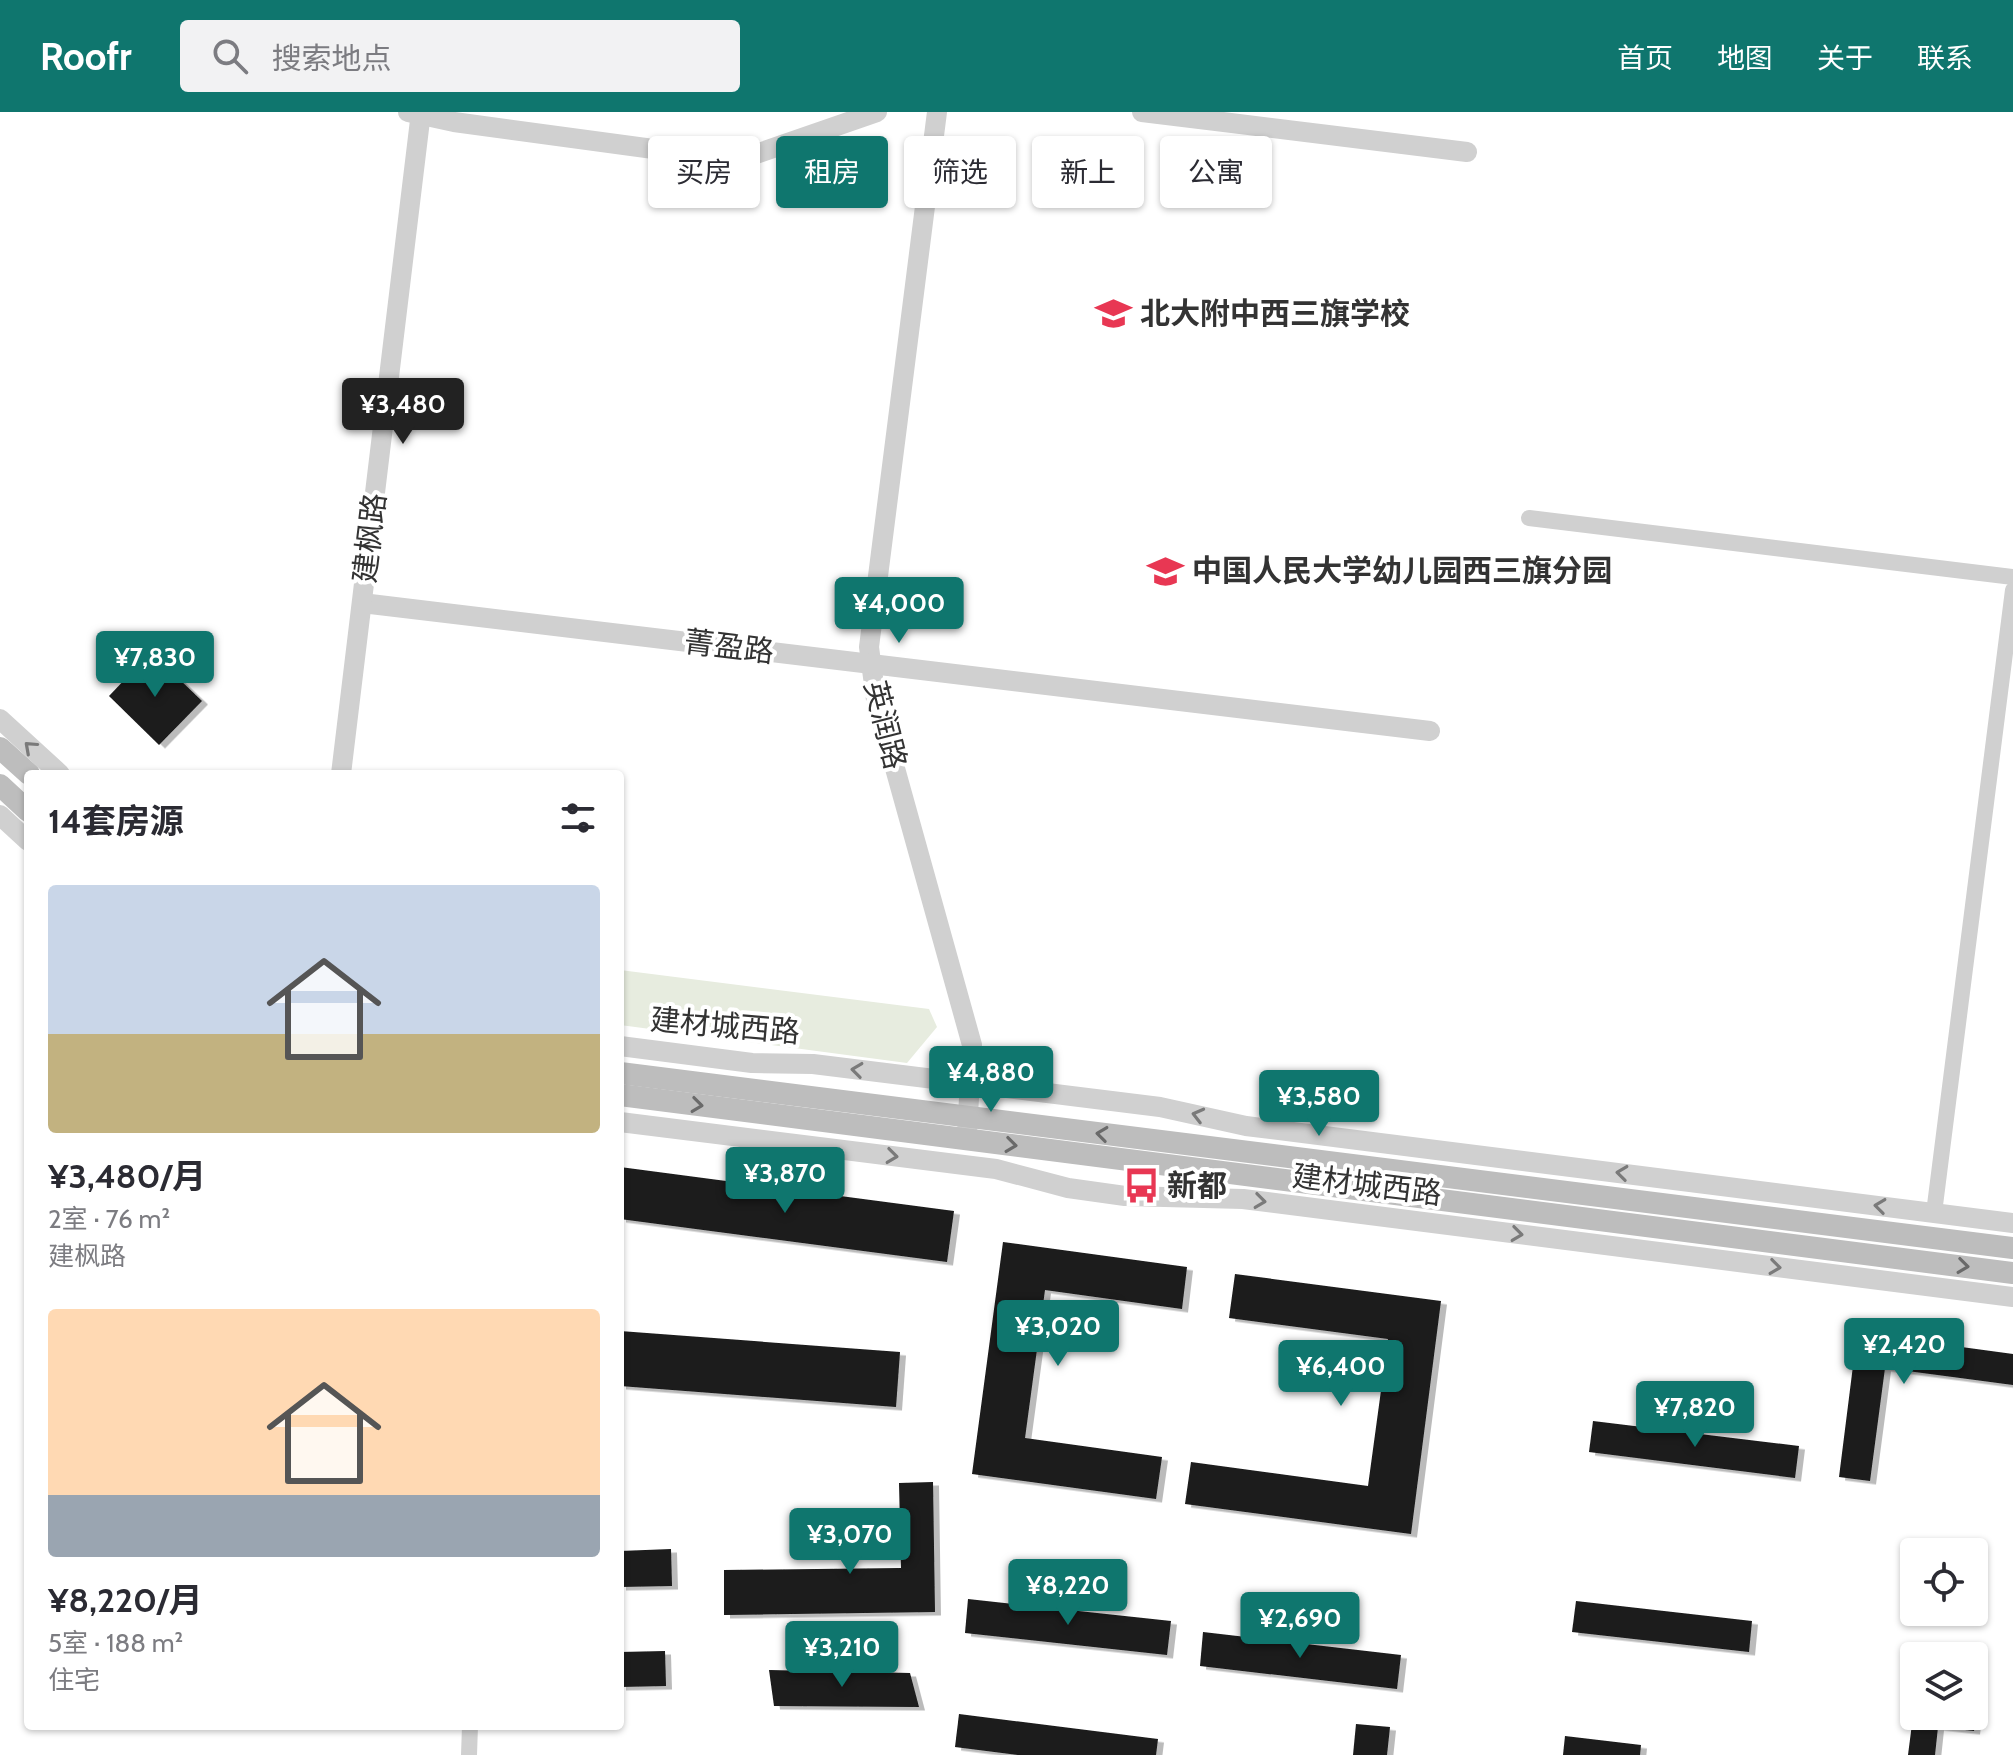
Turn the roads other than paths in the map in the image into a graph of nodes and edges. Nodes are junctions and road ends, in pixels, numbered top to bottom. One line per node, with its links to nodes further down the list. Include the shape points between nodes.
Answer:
1 (877, 112): 4 (street, via 756,154 720,158)
2 (937, 112): 10 (street, 英润路, via 871,618)
3 (1142, 112): 5 (street)
4 (417, 113): 9 (street, 建枫路)
5 (1467, 152)
6 (1529, 518): 7 (street)
7 (2013, 577)
8 (2013, 590): 28 (street)
9 (362, 603): 10 (street, 菁盈路); 16 (street, 建枫路)
10 (870, 664): 12 (street, 菁盈路); 23 (street, 英润路, via 970,1035)
11 (0, 719): 15 (street, one-way to 11)
12 (1430, 731)
13 (0, 748): 14 (main road)
14 (25, 770)
15 (56, 770)
16 (341, 770)
17 (0, 785): 18 (main road)
18 (24, 807)
19 (0, 815): 20 (street)
20 (24, 837)
21 (624, 1046): 23 (street, 建材城西路, one-way to 21)
22 (624, 1074): 25 (main road, 建材城西路)
23 (972, 1084): 25 (street, 英润路); 28 (street, 建材城西路, one-way to 23, via 1271,1129 1160,1107)
24 (624, 1096): 27 (main road, 建材城西路, one-way to 27)
25 (968, 1117): 27 (street, 英润路); 30 (main road, 建材城西路, one-way to 25)
26 (624, 1122): 32 (street, 建材城西路, one-way to 32, via 996,1169 1125,1196 1243,1199)
27 (966, 1140): 31 (main road, 建材城西路, one-way to 31)
28 (1934, 1213): 29 (street, 建材城西路)
29 (2013, 1223)
30 (2013, 1248)
31 (2013, 1273)
32 (2013, 1297)
33 (470, 1730): 34 (street)
34 (469, 1755)

